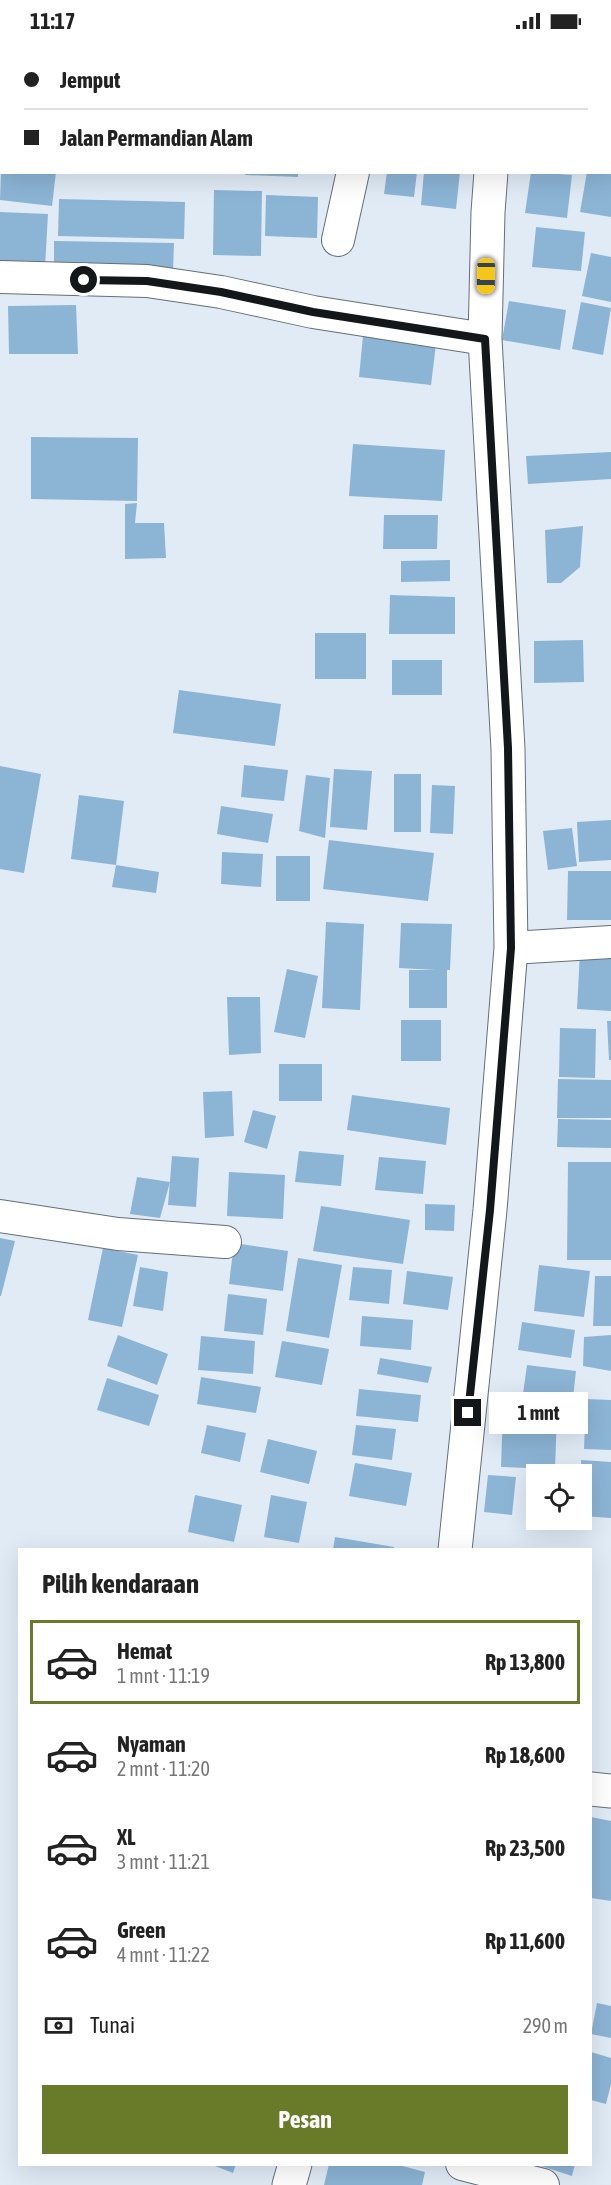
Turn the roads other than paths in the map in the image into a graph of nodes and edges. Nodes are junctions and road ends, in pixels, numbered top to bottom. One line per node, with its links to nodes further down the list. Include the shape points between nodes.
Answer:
1 (353, 174): 3 (street)
2 (491, 174): 5 (main road)
3 (338, 240)
4 (0, 277): 5 (street, via 147,281)
5 (485, 339): 7 (main road, via 508,748)
6 (611, 942): 7 (street)
7 (511, 948): 10 (main road, via 490,1210)
8 (0, 1216): 9 (street, via 118,1234)
9 (225, 1242)
10 (455, 1548)
11 (592, 1789): 12 (main road)
12 (611, 1791)
13 (294, 2166): 15 (main road)
14 (470, 2166): 16 (street)
15 (289, 2185)
16 (543, 2185)

